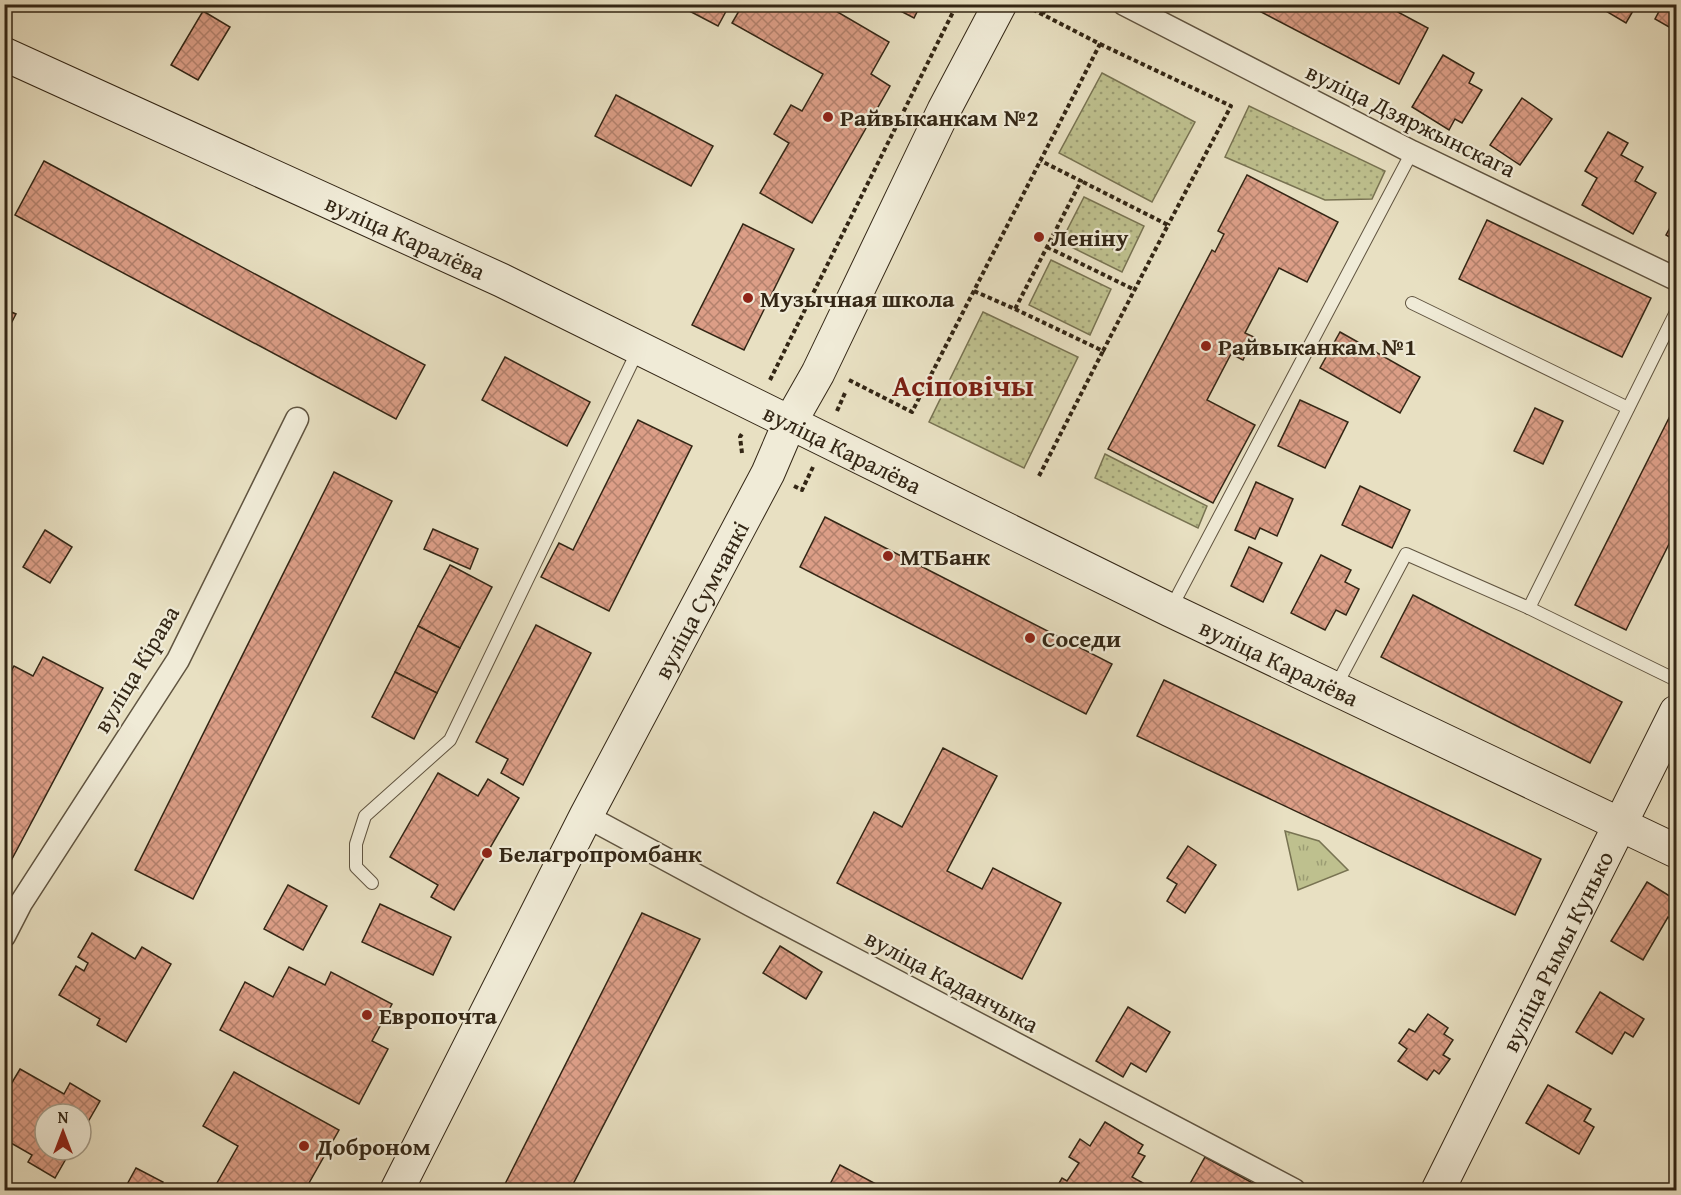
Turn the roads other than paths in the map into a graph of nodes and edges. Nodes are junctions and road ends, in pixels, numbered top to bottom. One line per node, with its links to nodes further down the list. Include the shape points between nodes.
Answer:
1 (1000, 4): 11 (street, вуліца Сумчанкі, via 944,110 818,373)
2 (1124, 4): 4 (street, вуліца Дзяржынскага)
3 (4, 54): 8 (street, вуліца Каралёва, via 501,280)
4 (1412, 152): 5 (street, вуліца Дзяржынскага); 13 (lane)
5 (1677, 279)
6 (1412, 303): 9 (lane)
7 (1677, 312): 9 (lane)
8 (639, 349): 11 (street, вуліца Каралёва); 20 (lane, via 450,740 365,816 356,844 356,867)
9 (1628, 408): 12 (lane)
10 (297, 419): 21 (street, вуліца Кірава, via 178,660 21,903)
11 (789, 424): 13 (street, вуліца Каралёва); 17 (street, вуліца Сумчанкі, via 768,473)
12 (1528, 608): 14 (lane); 15 (lane, via 1406,554)
13 (1170, 610): 15 (street, вуліца Каралёва)
14 (1677, 680)
15 (1334, 688): 18 (street, вуліца Каралёва)
16 (1677, 712): 18 (street, вуліца Рымы Кунько)
17 (586, 816): 22 (street, вуліца Сумчанкі); 23 (street, вуліца Каданчыка)
18 (1620, 825): 19 (street, вуліца Каралёва); 24 (street, вуліца Рымы Кунько)
19 (1677, 852)
20 (372, 883)
21 (4, 936)
22 (397, 1191)
23 (1294, 1191)
24 (1438, 1191)

